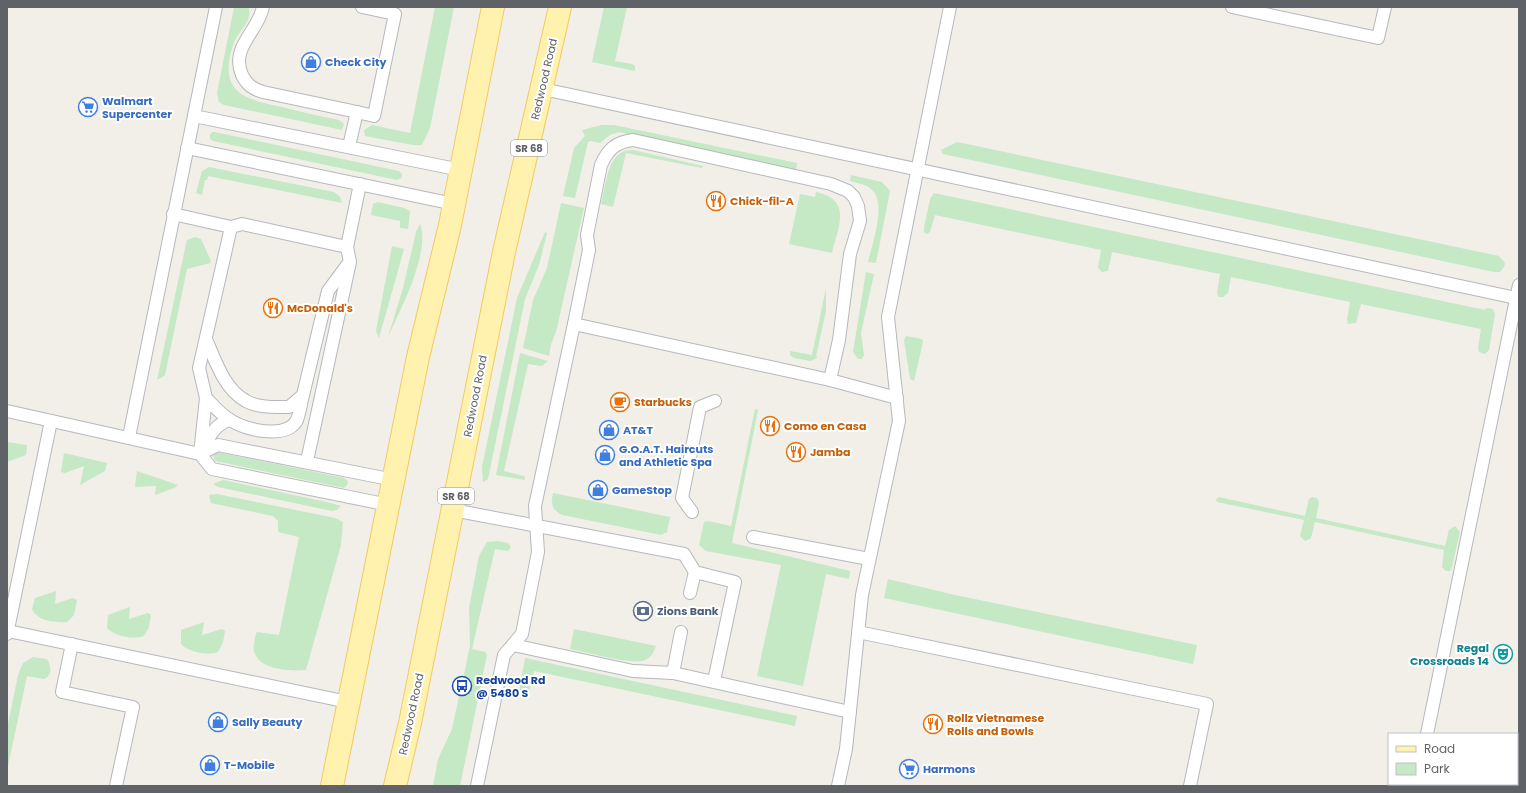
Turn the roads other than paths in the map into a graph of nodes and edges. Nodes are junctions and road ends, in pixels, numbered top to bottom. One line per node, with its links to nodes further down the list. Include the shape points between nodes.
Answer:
1 (216, 7): 12 (lane)
2 (263, 7): 11 (lane, via 260,20 240,51 240,70 246,82 263,92)
3 (362, 7): 9 (lane)
4 (493, 7): 16 (main road)
5 (560, 7): 10 (main road, Redwood Road / SR 68)
6 (950, 7): 15 (lane)
7 (1232, 7): 8 (lane, via 1378,38)
8 (1385, 7)
9 (396, 10): 11 (lane, via 374,116)
10 (542, 89): 15 (lane); 40 (main road, Redwood Road / SR 68, via 504,252)
11 (356, 112): 13 (lane)
12 (194, 116): 13 (lane); 14 (lane)
13 (349, 146): 16 (lane)
14 (187, 148): 17 (lane); 19 (lane)
15 (917, 168): 24 (lane); 30 (lane, via 888,317)
16 (460, 170): 18 (main road)
17 (360, 184): 18 (lane); 21 (lane)
18 (454, 204): 38 (main road, via 418,357)
19 (173, 214): 20 (lane); 35 (lane)
20 (231, 227): 21 (lane, via 242,224); 26 (lane)
21 (347, 247): 22 (lane)
22 (350, 262): 28 (lane, via 328,291); 37 (lane)
23 (1519, 285): 24 (lane)
24 (1516, 298): 56 (lane)
25 (574, 324): 27 (lane); 27 (lane, via 589,250 587,235 601,165 605,156 620,142 633,140 831,184 848,191 858,206 860,221 850,254 839,340); 42 (lane, via 535,506)
26 (206, 339): 28 (lane, via 220,371 231,388 246,401 289,407); 29 (lane, via 199,368)
27 (830, 380): 30 (lane)
28 (303, 395): 33 (lane, via 296,421 282,431 261,430)
29 (206, 398): 33 (lane); 36 (lane)
30 (897, 398): 44 (lane, via 899,421)
31 (715, 401): 41 (lane, via 700,407 682,498)
32 (7, 411): 34 (lane)
33 (229, 420): 36 (lane, via 219,424 211,433)
34 (51, 421): 35 (lane); 47 (lane)
35 (129, 437): 36 (lane)
36 (200, 454): 37 (lane, via 218,445); 39 (lane, via 212,469)
37 (307, 461): 38 (lane)
38 (394, 480): 39 (main road)
39 (389, 505): 54 (main road)
40 (453, 510): 42 (lane); 59 (main road, Redwood Road / SR 68)
41 (692, 512)
42 (537, 527): 45 (lane, via 684,554); 51 (lane, via 538,552 522,634)
43 (753, 536): 44 (lane)
44 (869, 559): 49 (lane)
45 (695, 572): 46 (lane); 53 (lane, via 735,582)
46 (690, 593)
47 (7, 632): 50 (lane)
48 (682, 632): 52 (lane)
49 (858, 632): 55 (lane); 62 (lane, via 1207,704)
50 (72, 644): 54 (lane); 57 (lane, via 62,692 132,707)
51 (513, 645): 52 (lane, via 632,670); 60 (lane, via 504,655)
52 (673, 673): 53 (lane)
53 (714, 681): 55 (lane)
54 (348, 702): 58 (main road)
55 (850, 712): 61 (lane)
56 (1427, 733)
57 (116, 786)
58 (332, 786)
59 (395, 786)
60 (477, 786)
61 (838, 786)
62 (1190, 786)

